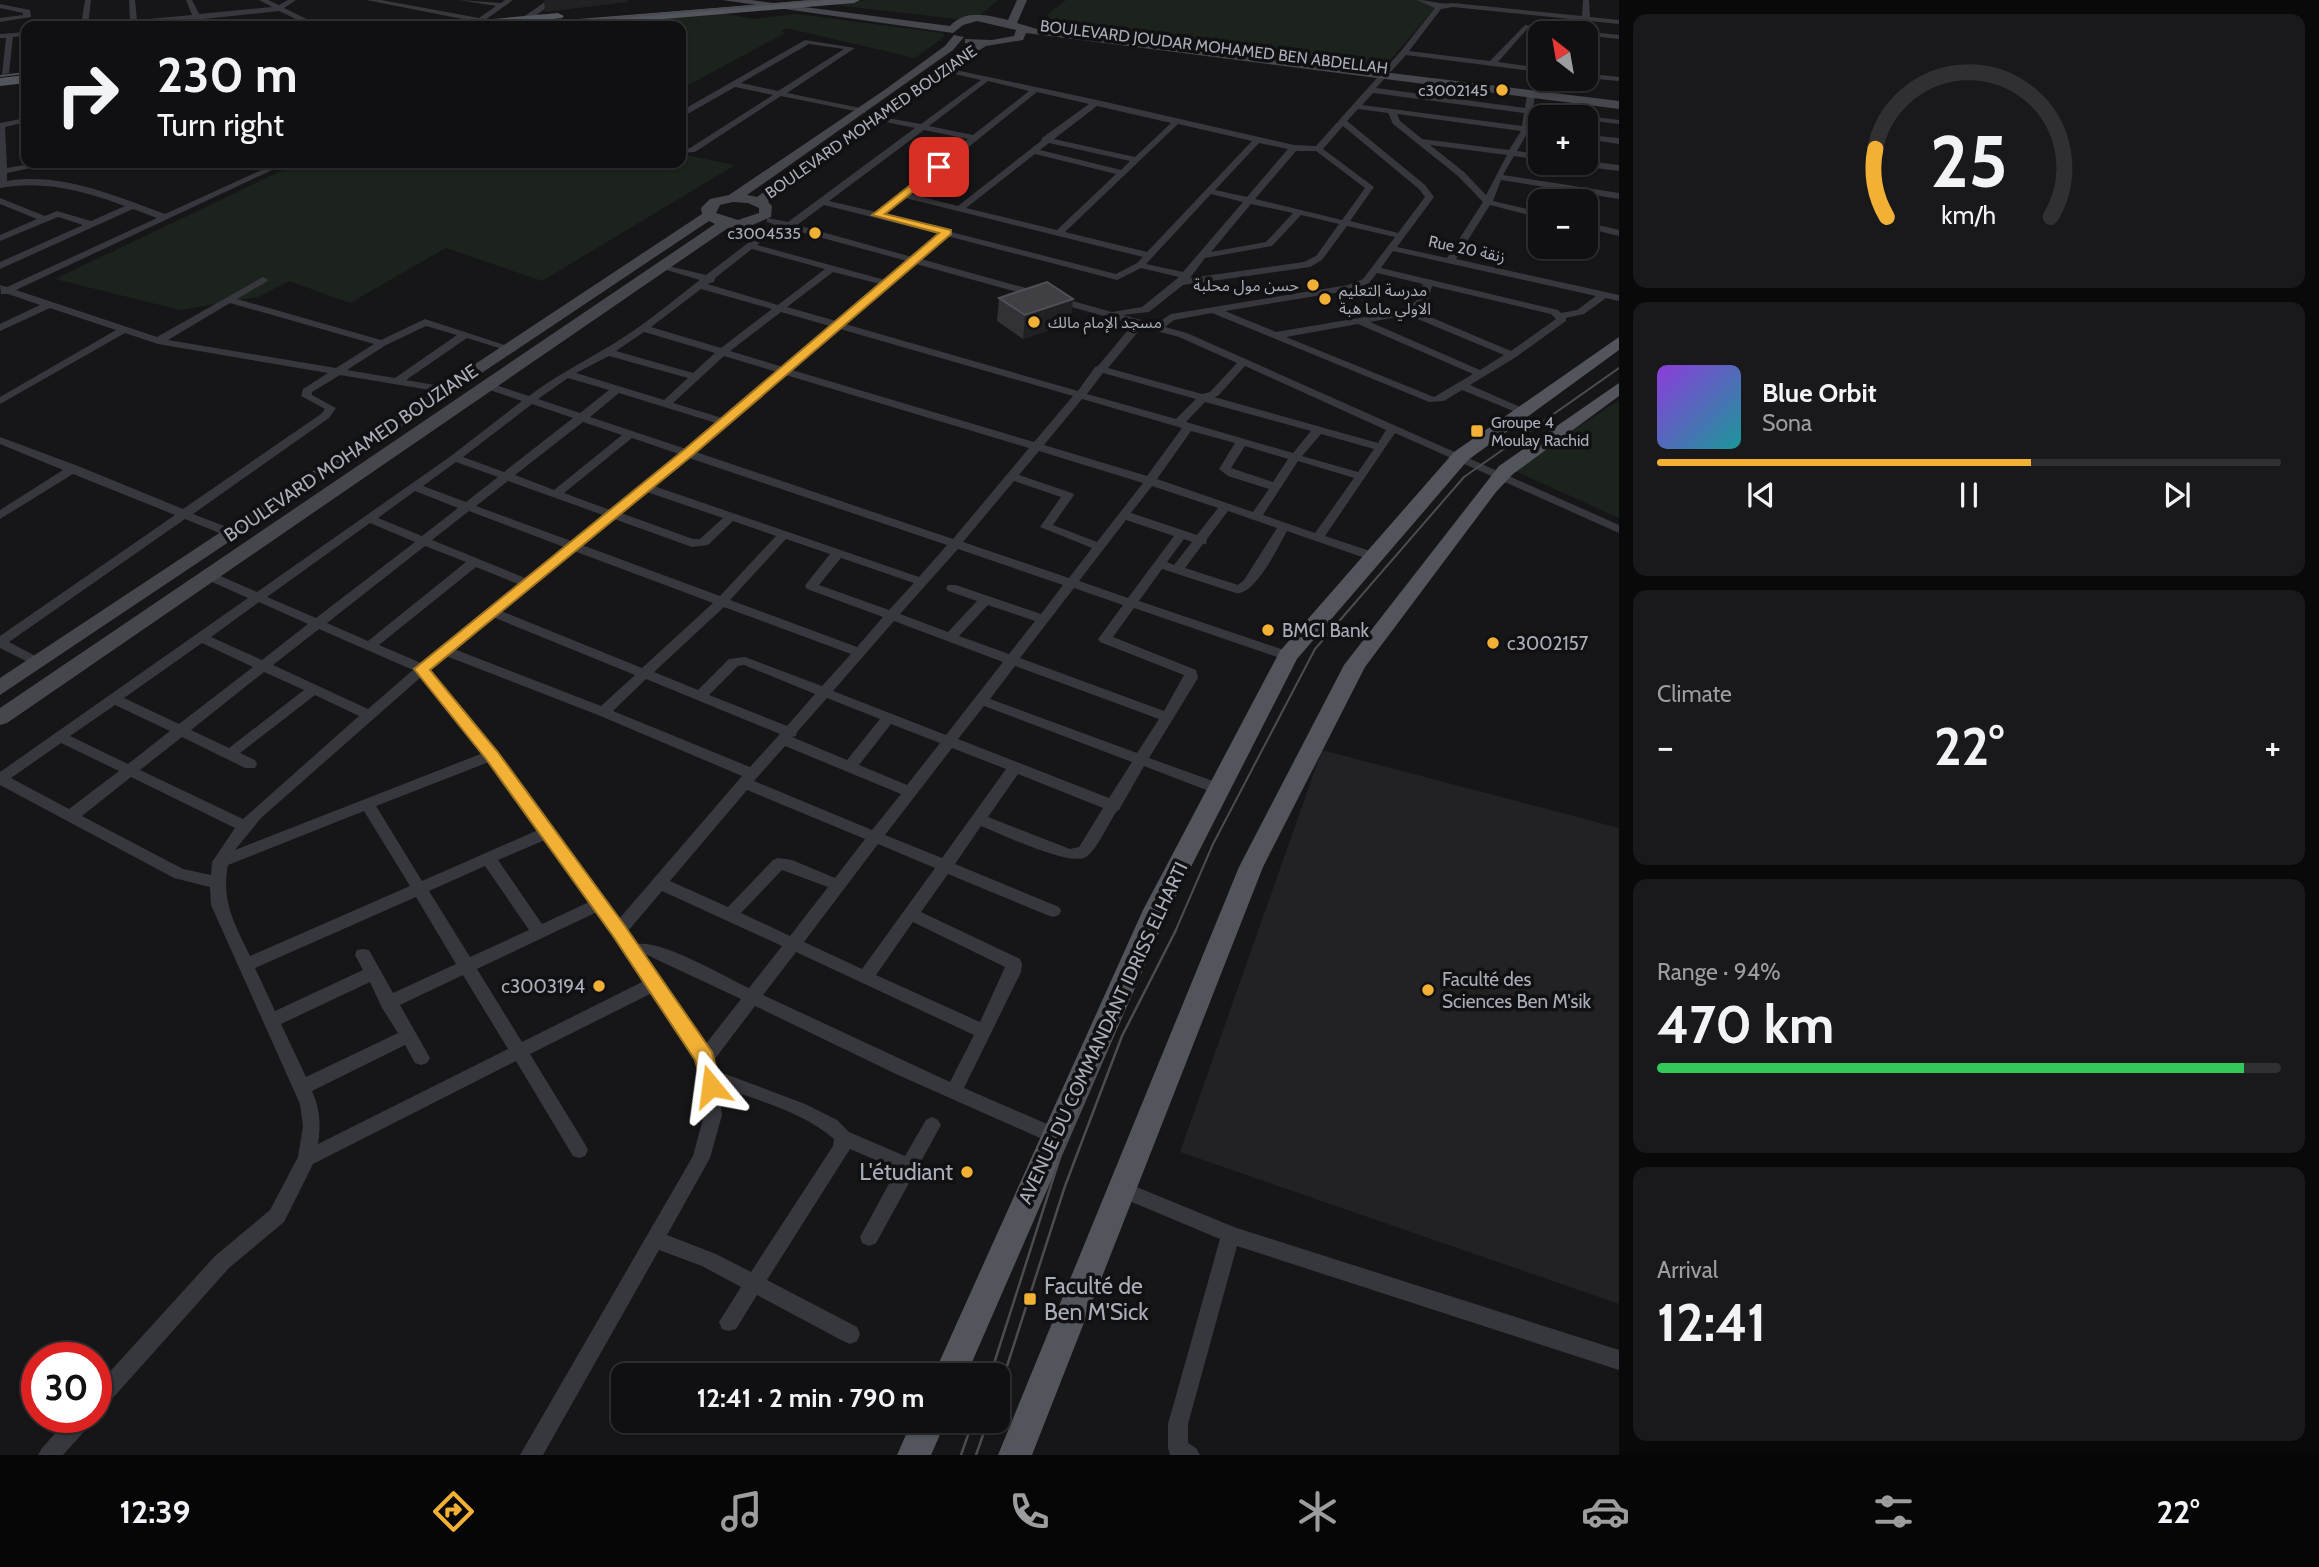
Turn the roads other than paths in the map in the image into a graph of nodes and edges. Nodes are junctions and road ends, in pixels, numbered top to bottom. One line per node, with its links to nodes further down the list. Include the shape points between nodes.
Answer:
1 (88, 0): 31 (street)
2 (133, 0): 32 (street)
3 (189, 0): 27 (street)
4 (262, 0): 24 (street)
5 (293, 0): 24 (street)
6 (369, 0): 23 (street)
7 (421, 0): 23 (street)
8 (462, 0): 20 (street)
9 (510, 0): 20 (street)
10 (553, 0): 29 (street)
11 (757, 0): 16 (main road)
12 (854, 0): 19 (main road); 26 (main road)
13 (1023, 0): 41 (street)
14 (1420, 0): 22 (street)
15 (1586, 0): 28 (street)
16 (732, 1): 18 (street); 25 (main road)
17 (657, 2): 25 (main road)
18 (774, 4): 19 (main road); 38 (main road); 40 (street)
19 (804, 4): 26 (street)
20 (502, 5): 36 (street)
21 (0, 6): 30 (street, via 27,12 27,17)
22 (1440, 7): 28 (street); 53 (street)
23 (406, 8): 35 (street)
24 (277, 9): 27 (street); 34 (street)
25 (640, 9): 29 (main road)
26 (863, 11): 43 (street)
27 (196, 17): 33 (street)
28 (1586, 18): 39 (street)
29 (526, 19): 37 (main road)
30 (0, 20)
31 (85, 21)
32 (134, 21)
33 (165, 21)
34 (306, 21)
35 (478, 21)
36 (484, 21)
37 (497, 21)
38 (611, 21)
39 (1619, 22)
40 (916, 25): 43 (street); 52 (street, via 943,41)
41 (1017, 26): 43 (street, BOULEVARD JOUDAR MOHAMED BEN ABDELLAH, via 993,15); 49 (street, via 1022,35); 63 (street, BOULEVARD JOUDAR MOHAMED BEN ABDELLAH)
42 (1528, 29): 54 (street, via 1522,28)
43 (957, 30): 50 (street); 52 (street, BOULEVARD MOHAMED BOUZIANE)
44 (21, 34): 46 (street)
45 (1598, 34): 48 (street)
46 (9, 35): 47 (street); 51 (street)
47 (0, 36)
48 (1619, 37)
49 (1014, 40): 50 (street, BOULEVARD JOUDAR MOHAMED BEN ABDELLAH); 63 (street, BOULEVARD JOUDAR MOHAMED BEN ABDELLAH)
50 (983, 43): 56 (street, BOULEVARD MOHAMED BOUZIANE)
51 (4, 50): 58 (street)
52 (942, 53): 73 (street, BOULEVARD MOHAMED BOUZIANE)
53 (1404, 53): 54 (street); 63 (street)
54 (1492, 64): 55 (street)
55 (1528, 68)
56 (944, 69): 61 (street); 76 (street, BOULEVARD MOHAMED BOUZIANE)
57 (21, 72): 58 (main road)
58 (2, 76): 60 (main road)
59 (1598, 77): 62 (street)
60 (21, 78)
61 (988, 78): 65 (street); 82 (street)
62 (1619, 79)
63 (1376, 83): 68 (street, BOULEVARD JOUDAR MOHAMED BEN ABDELLAH); 71 (street)
64 (733, 84): 66 (street); 66 (street, via 808,42 851,48); 72 (street)
65 (1036, 89): 67 (street); 85 (street)
66 (780, 94): 73 (street); 93 (street)
67 (1097, 102): 78 (street); 88 (street)
68 (1529, 102): 69 (street); 70 (street, BOULEVARD JOUDAR MOHAMED BEN ABDELLAH); 74 (street, BOULEVARD JOUDAR MOHAMED BEN ABDELLAH); 83 (street)
69 (1539, 105)
70 (1619, 105)
71 (1354, 106): 75 (street); 80 (street)
72 (686, 111)
73 (862, 111): 109 (street, BOULEVARD MOHAMED BOUZIANE)
74 (1619, 111)
75 (1392, 112): 83 (street); 89 (street, via 1396,122)
76 (879, 118): 82 (street); 112 (street, BOULEVARD MOHAMED BOUZIANE)
77 (1598, 119): 81 (street)
78 (1178, 120): 87 (street); 97 (street)
79 (21, 121): 102 (street, via 1,125)
80 (1342, 121): 92 (street); 134 (street, via 1430,197)
81 (1619, 122)
82 (924, 127): 85 (street); 113 (street)
83 (1525, 129): 84 (street); 95 (street)
84 (1528, 129)
85 (974, 138): 107 (street)
86 (1598, 138): 90 (street)
87 (1258, 139): 91 (street); 106 (street)
88 (1045, 140): 94 (street); 97 (street)
89 (1420, 141): 95 (street); 114 (street)
90 (1619, 141)
91 (1294, 148): 92 (street); 111 (street)
92 (1318, 149): 126 (street, via 1370,187)
93 (686, 151)
94 (1032, 151): 103 (street); 116 (street)
95 (1511, 153): 96 (street); 104 (street)
96 (1528, 155)
97 (1135, 159): 103 (street)
98 (1598, 165): 101 (street)
99 (21, 168): 102 (street)
100 (272, 168): 121 (street)
101 (1619, 168)
102 (3, 171): 105 (street)
103 (1120, 172): 132 (street)
104 (1498, 177): 108 (street); 114 (street)
105 (1, 184): 115 (street, via 63,184)
106 (1208, 191): 111 (street); 138 (street)
107 (904, 195): 116 (street); 120 (street)
108 (1619, 196)
109 (733, 198): 112 (street); 119 (street, BOULEVARD MOHAMED BOUZIANE, via 715,202 708,208)
110 (0, 201): 123 (street)
111 (1248, 201): 118 (street); 139 (street)
112 (759, 202): 122 (street, via 767,210)
113 (824, 202): 120 (street); 128 (street)
114 (1488, 202): 117 (street); 141 (street)
115 (132, 206): 121 (street); 127 (street)
116 (959, 209): 132 (street)
117 (1528, 212)
118 (1298, 214): 126 (street); 139 (street, via 1269,244)
119 (709, 215): 125 (street); 174 (street, BOULEVARD MOHAMED BOUZIANE)
120 (877, 215): 131 (street)
121 (166, 218): 152 (street)
122 (762, 218): 125 (street); 128 (street)
123 (45, 219): 127 (street, via 61,214); 135 (street)
124 (1619, 222): 130 (street)
125 (726, 223): 144 (street, BOULEVARD MOHAMED BOUZIANE)
126 (1342, 223): 134 (street); 147 (street, via 1319,258 1307,265)
127 (91, 224): 143 (street)
128 (784, 224): 136 (street); 140 (street)
129 (1598, 228): 130 (street)
130 (1605, 230): 133 (street)
131 (947, 232): 140 (street); 142 (street, via 1110,277 1122,276)
132 (1059, 233): 138 (street)
133 (1619, 233)
134 (1401, 236): 137 (street)
135 (1, 237)
136 (751, 246): 145 (street); 149 (street)
137 (1391, 248): 141 (street, Rue 20 زنقة); 146 (street)
138 (1148, 255): 142 (street)
139 (1202, 256): 147 (street)
140 (915, 258): 150 (street); 160 (street, via 1112,315)
141 (1450, 261): 153 (street, Rue 20 زنقة)
142 (1140, 265): 147 (street)
143 (0, 266)
144 (663, 266): 149 (street); 186 (street, BOULEVARD MOHAMED BOUZIANE)
145 (832, 268): 150 (street); 157 (street)
146 (1373, 269): 151 (street); 158 (street, via 1361,285 1350,288)
147 (1183, 279): 160 (street)
148 (264, 280): 155 (street)
149 (706, 283): 157 (street); 167 (street)
150 (886, 283): 164 (street)
151 (1427, 283): 159 (street, via 1423,300); 161 (street)
152 (3, 291): 156 (street)
153 (1604, 295): 154 (street, Rue 20 زنقة); 161 (street, via 1580,312)
154 (1619, 298)
155 (229, 300): 171 (street); 173 (street)
156 (48, 305): 166 (street); 168 (street)
157 (780, 309): 164 (street); 176 (street)
158 (1215, 311): 162 (street); 170 (street)
159 (1409, 312): 163 (street); 177 (street)
160 (1143, 316): 162 (street); 165 (street); 179 (street)
161 (1560, 316): 177 (street, via 1562,319)
162 (1171, 317): 165 (street)
163 (1356, 320): 170 (street); 183 (street)
164 (836, 326): 181 (street); 191 (street)
165 (1159, 327): 178 (street)
166 (0, 328)
167 (643, 328): 175 (street); 176 (street)
168 (122, 331): 171 (street); 194 (street)
169 (466, 334): 173 (street, via 420,322); 174 (street); 185 (street)
170 (1270, 336): 187 (street, via 1424,398 1440,399)
171 (158, 341): 180 (street)
172 (1619, 342): 196 (main road, AVENUE DU COMMANDANT IDRISS ELHARTI)
173 (382, 344): 180 (street)
174 (512, 349): 189 (street, BOULEVARD MOHAMED BOUZIANE)
175 (608, 352): 182 (street); 184 (street)
176 (721, 353): 181 (street); 184 (street)
177 (1512, 355): 183 (street)
178 (1243, 362): 192 (street, via 1214,394); 200 (street)
179 (1100, 369): 191 (street); 192 (street)
180 (337, 372): 185 (street); 223 (street, via 307,391 310,399 331,408 326,416)
181 (782, 372): 198 (street); 206 (street)
182 (567, 374): 190 (street); 193 (street)
183 (1481, 374): 187 (street)
184 (695, 377): 195 (street)
185 (396, 382): 189 (street)
186 (488, 386): 193 (street); 246 (street, BOULEVARD MOHAMED BOUZIANE)
187 (1462, 386): 196 (street)
188 (1619, 388): 212 (main road)
189 (449, 390): 232 (street, BOULEVARD MOHAMED BOUZIANE)
190 (618, 390): 195 (street); 197 (street)
191 (1079, 394): 199 (street); 206 (street)
192 (1203, 397): 199 (street); 201 (street)
193 (532, 400): 197 (street); 210 (street)
194 (0, 401)
195 (666, 404): 198 (street)
196 (1523, 412): 208 (main road, AVENUE DU COMMANDANT IDRISS ELHARTI)
197 (583, 417): 202 (street); 215 (street)
198 (724, 422): 207 (street)
199 (1184, 424): 204 (street); 216 (street)
200 (1393, 428): 205 (street); 208 (street)
201 (1318, 430): 205 (street); 209 (street)
202 (632, 433): 207 (street); 220 (street)
203 (0, 440): 211 (street)
204 (1242, 441): 209 (street); 219 (street, via 1225,469)
205 (1380, 447): 214 (street)
206 (1034, 449): 213 (street); 216 (street)
207 (689, 452): 218 (street); 238 (street)
208 (1461, 456): 212 (street); 242 (main road, AVENUE DU COMMANDANT IDRISS ELHARTI)
209 (1295, 457): 214 (street); 219 (street)
210 (455, 458): 215 (street); 217 (street)
211 (74, 468): 223 (street); 224 (street)
212 (1501, 475): 231 (street); 341 (main road, via 1355,665 1251,867)
213 (1012, 476): 238 (street); 240 (street, via 1068,495 1046,527)
214 (1362, 476): 235 (street)
215 (507, 478): 220 (street); 221 (street)
216 (1150, 481): 222 (street); 225 (street)
217 (414, 487): 221 (street); 229 (street)
218 (645, 487): 226 (street); 227 (street)
219 (1276, 487): 228 (street)
220 (555, 495): 226 (street)
221 (468, 507): 236 (street); 239 (street)
222 (1225, 507): 228 (street); 237 (street)
223 (182, 514): 232 (street); 261 (street)
224 (0, 515)
225 (1124, 515): 234 (street); 240 (street)
226 (610, 516): 227 (street, via 698,543); 239 (street)
227 (731, 516): 233 (street)
228 (1256, 517): 230 (street)
229 (370, 519): 236 (street); 251 (street)
230 (1284, 527): 235 (street); 245 (street, via 1243,588 1233,589)
231 (1619, 529)
232 (233, 534): 267 (street, BOULEVARD MOHAMED BOUZIANE)
233 (785, 534): 241 (street); 253 (street)
234 (1181, 534): 237 (street); 244 (street)
235 (1317, 538): 242 (street)
236 (426, 541): 243 (street); 258 (street)
237 (1202, 541): 245 (street)
238 (957, 543): 247 (street); 248 (street)
239 (571, 547): 249 (street); 253 (street)
240 (1098, 547): 247 (street)
241 (839, 552): 248 (street); 256 (street, via 811,586)
242 (1371, 556): 265 (main road, AVENUE DU COMMANDANT IDRISS ELHARTI)
243 (475, 561): 249 (street); 262 (street)
244 (1159, 564): 245 (street); 254 (street)
245 (1177, 570)
246 (207, 575): 251 (street); 280 (street, BOULEVARD MOHAMED BOUZIANE)
247 (1072, 581): 254 (street); 257 (street)
248 (923, 582): 256 (street)
249 (527, 583): 255 (street)
250 (952, 588): 252 (street)
251 (259, 598): 258 (street); 259 (street)
252 (986, 599): 257 (street); 260 (street)
253 (721, 602): 264 (street); 270 (street)
254 (1132, 603): 265 (street); 279 (street, via 1105,639 1191,673)
255 (492, 612): 263 (street); 270 (street)
256 (892, 617): 260 (street); 264 (street)
257 (1043, 619): 266 (street)
258 (320, 624): 262 (street); 268 (street)
259 (202, 638): 268 (street); 275 (street)
260 (950, 638): 266 (street)
261 (0, 642): 267 (street)
262 (370, 646): 269 (street)
263 (444, 650): 269 (street); 277 (street)
264 (861, 653): 273 (street)
265 (1289, 656): 295 (main road, AVENUE DU COMMANDANT IDRISS ELHARTI)
266 (1011, 661): 276 (street); 279 (street)
267 (38, 663): 271 (street, BOULEVARD MOHAMED BOUZIANE)
268 (263, 667): 272 (street); 282 (street)
269 (422, 669): 278 (street); 287 (street)
270 (643, 675): 274 (street); 277 (street)
271 (0, 688)
272 (313, 690): 278 (street); 286 (street)
273 (826, 693): 274 (street, via 739,661); 281 (street); 283 (street)
274 (699, 697): 283 (street)
275 (115, 699): 282 (street); 284 (street)
276 (981, 700): 285 (street); 288 (street)
277 (603, 712): 293 (street)
278 (369, 715): 301 (street)
279 (1167, 717): 288 (street)
280 (0, 718)
281 (888, 718): 285 (street); 290 (street)
282 (180, 730): 286 (street); 292 (street)
283 (788, 736): 290 (street); 293 (street)
284 (60, 737): 292 (street); 294 (street)
285 (948, 742): 291 (street); 296 (street)
286 (230, 754): 289 (street)
287 (492, 755): 297 (street); 302 (street)
288 (1142, 760): 295 (street); 298 (street)
289 (250, 764)
290 (850, 767): 296 (street)
291 (1015, 768): 298 (street); 300 (street)
292 (128, 770): 299 (street); 301 (street)
293 (748, 778): 303 (street); 308 (street)
294 (0, 779): 299 (street)
295 (1219, 789): 336 (main road, AVENUE DU COMMANDANT IDRISS ELHARTI, via 1156,910)
296 (910, 792): 303 (street)
297 (368, 805): 305 (street); 310 (street)
298 (1114, 806): 300 (street, via 1077,855)
299 (71, 816): 307 (street, via 179,874)
300 (979, 819): 306 (street)
301 (244, 826): 305 (street)
302 (546, 833): 304 (street); 311 (street)
303 (874, 838): 306 (street); 309 (street)
304 (488, 858): 310 (street); 316 (street)
305 (220, 862): 307 (street)
306 (946, 867): 312 (street); 313 (street)
307 (215, 882): 320 (street, via 219,905)
308 (660, 883): 314 (street); 315 (street)
309 (838, 885): 314 (street, via 778,864); 317 (street)
310 (419, 888): 320 (street); 321 (street)
311 (598, 904): 315 (street); 316 (street)
312 (1054, 911)
313 (911, 914): 323 (street); 328 (street, via 1014,964)
314 (730, 915): 317 (street)
315 (619, 931): 318 (street)
316 (539, 932): 321 (street)
317 (793, 943): 323 (street); 325 (street)
318 (633, 951): 324 (street); 325 (street, via 657,952)
319 (363, 955): 322 (street)
320 (245, 965): 327 (street)
321 (466, 966): 326 (street); 330 (street)
322 (372, 973): 326 (street); 327 (street)
323 (865, 977): 328 (street)
324 (654, 984): 330 (street); 332 (street)
325 (751, 998): 332 (street); 334 (street)
326 (388, 1003): 329 (street)
327 (271, 1021): 333 (street)
328 (982, 1031): 334 (street)
329 (408, 1036): 331 (street); 333 (street)
330 (519, 1051): 338 (street); 339 (street)
331 (421, 1058)
332 (707, 1066): 337 (street, via 818,1118); 344 (street, via 713,1115 701,1158)
333 (301, 1088): 339 (street, via 312,1126)
334 (954, 1092): 336 (street)
335 (932, 1125): 340 (street)
336 (1055, 1136): 349 (main road, AVENUE DU COMMANDANT IDRISS ELHARTI)
337 (843, 1138): 340 (street); 345 (street, via 842,1149)
338 (579, 1150)
339 (307, 1158): 350 (street, via 277,1216 222,1262)
340 (909, 1166): 343 (street)
341 (1122, 1189): 342 (street); 356 (main road)
342 (1231, 1235): 348 (street); 357 (street, via 1178,1424 1178,1448)
343 (869, 1237)
344 (654, 1239): 345 (street); 354 (street)
345 (755, 1284): 346 (street); 347 (street)
346 (729, 1322)
347 (850, 1334)
348 (1619, 1360)
349 (955, 1363)
350 (112, 1384)
351 (69, 1433): 353 (street)
352 (924, 1433): 355 (main road)
353 (49, 1455)
354 (531, 1455)
355 (914, 1455)
356 (1015, 1455)
357 (1189, 1455)

